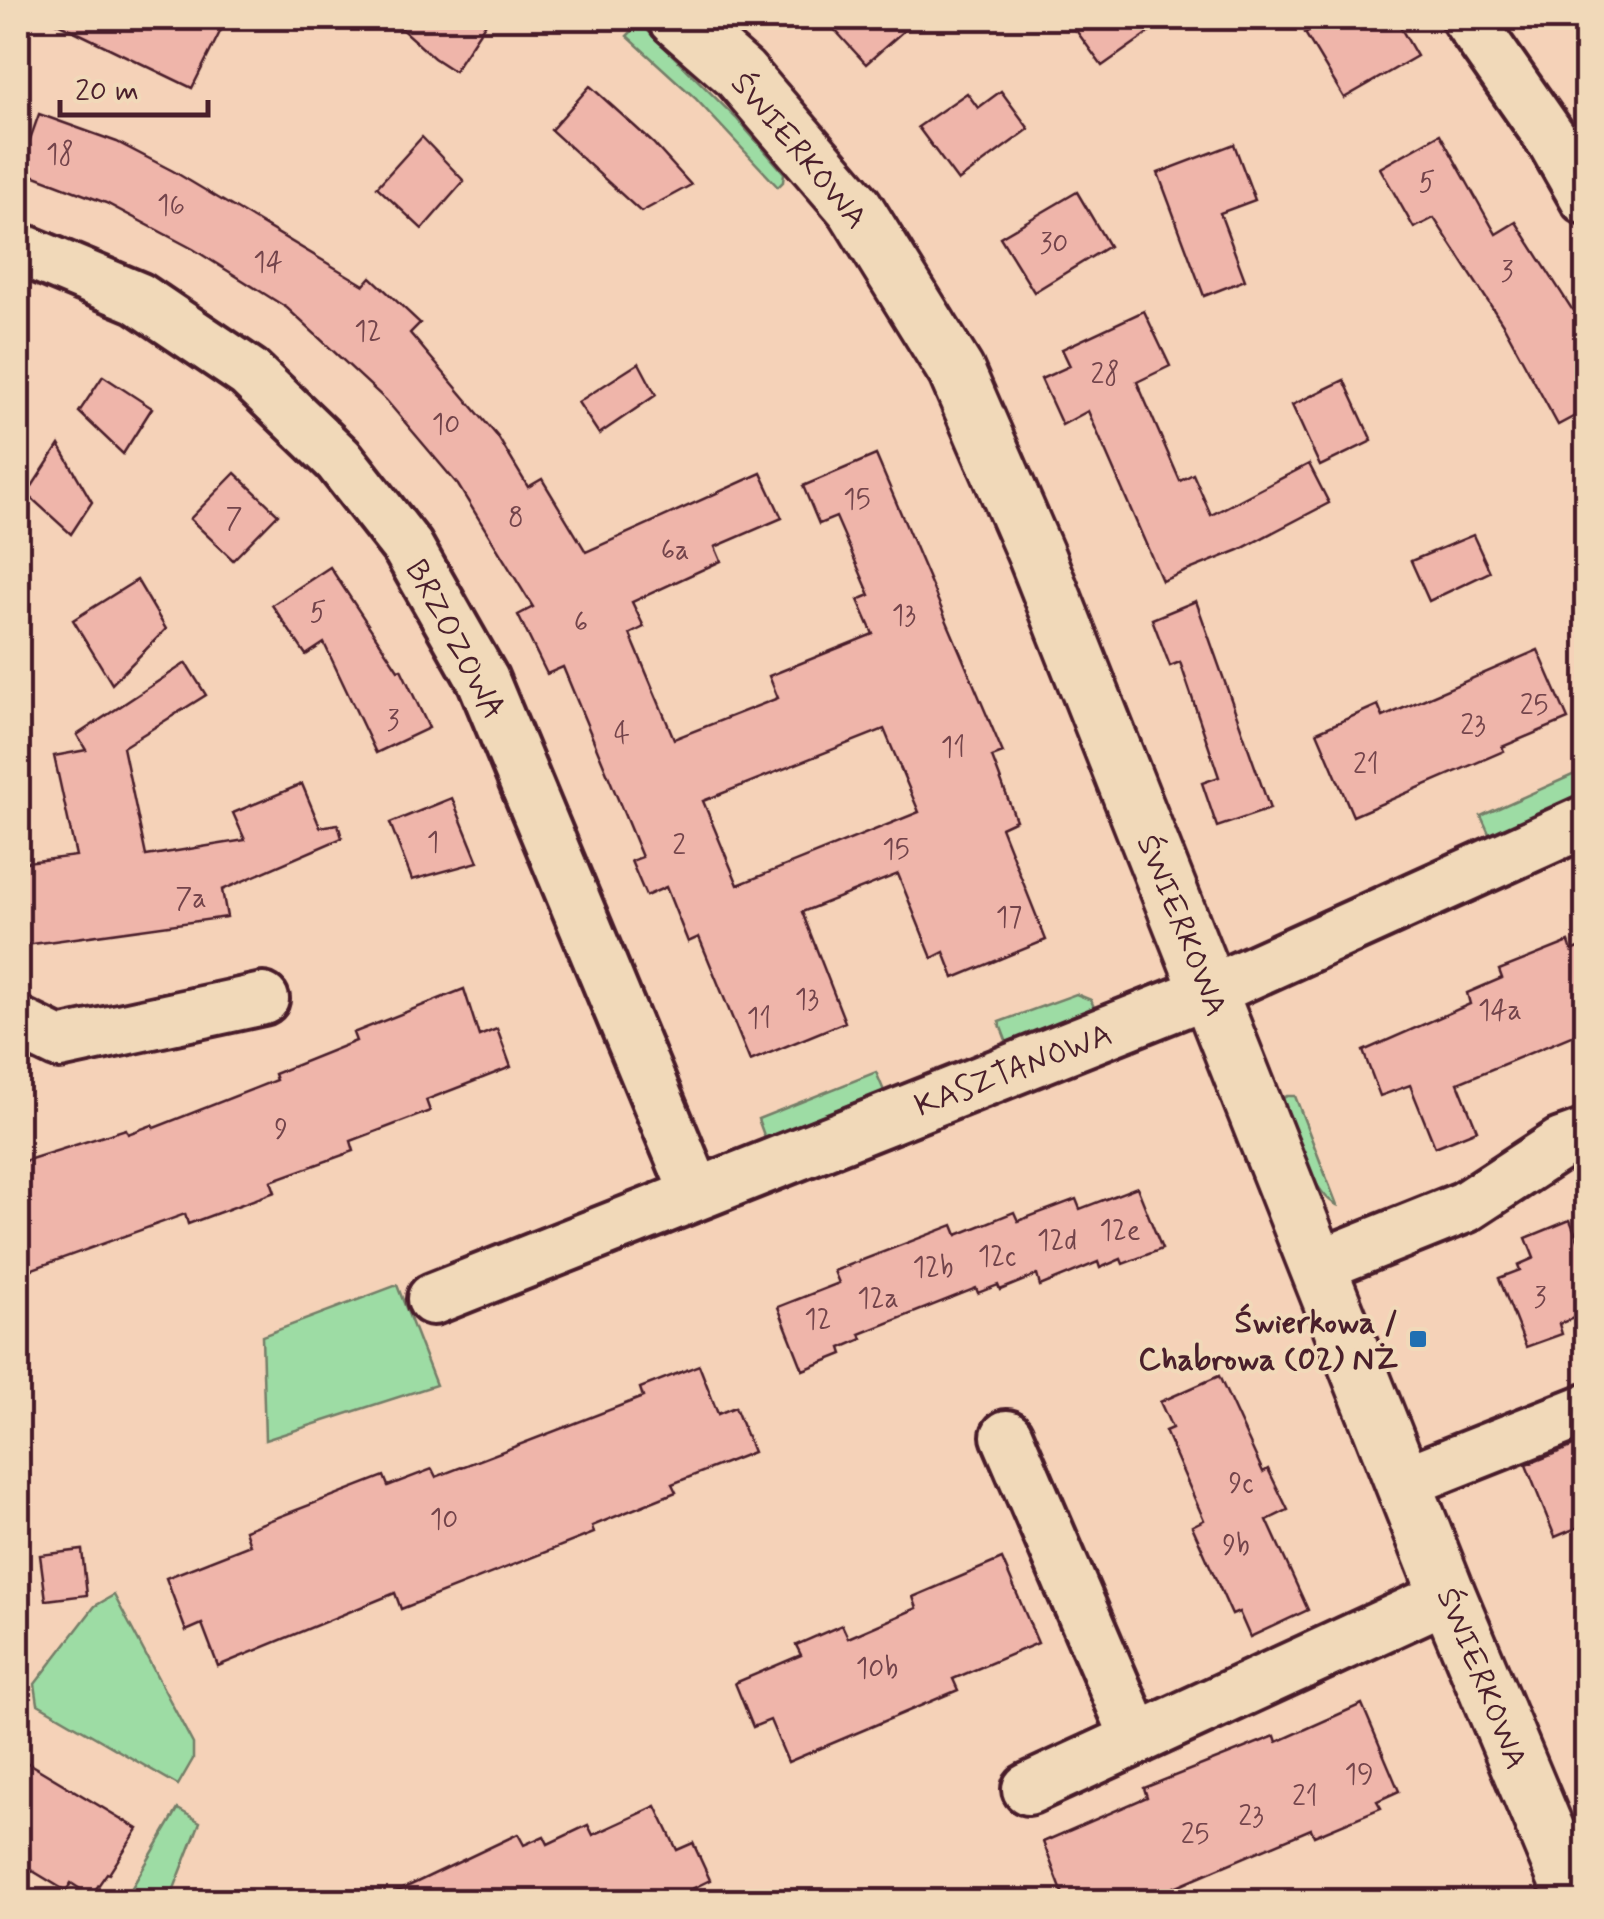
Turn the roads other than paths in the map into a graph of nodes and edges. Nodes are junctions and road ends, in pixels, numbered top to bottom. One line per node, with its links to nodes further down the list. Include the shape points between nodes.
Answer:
1 (676, 18): 7 (street, ŚWIERKOWA, via 740,74 854,208 956,372)
2 (1467, 18): 3 (street)
3 (1570, 129): 4 (street)
4 (1586, 199)
5 (18, 248): 11 (street, BRZOZOWA, via 138,298 249,374 339,460 408,548 483,680)
6 (1586, 822): 7 (street, KASZTANOWA)
7 (1210, 992): 11 (street, KASZTANOWA); 12 (street, ŚWIERKOWA)
8 (263, 999): 9 (street, via 58,1043)
9 (18, 1023)
10 (1586, 1134): 12 (street, via 1465,1208)
11 (696, 1193): 13 (street, KASZTANOWA)
12 (1318, 1266): 16 (street, ŚWIERKOWA)
13 (433, 1298)
14 (1586, 1410): 16 (street)
15 (1007, 1436): 18 (street)
16 (1404, 1482): 17 (street, ŚWIERKOWA)
17 (1448, 1596): 18 (street); 20 (street, ŚWIERKOWA)
18 (1137, 1739): 19 (street)
19 (1028, 1789)
20 (1576, 1898)

